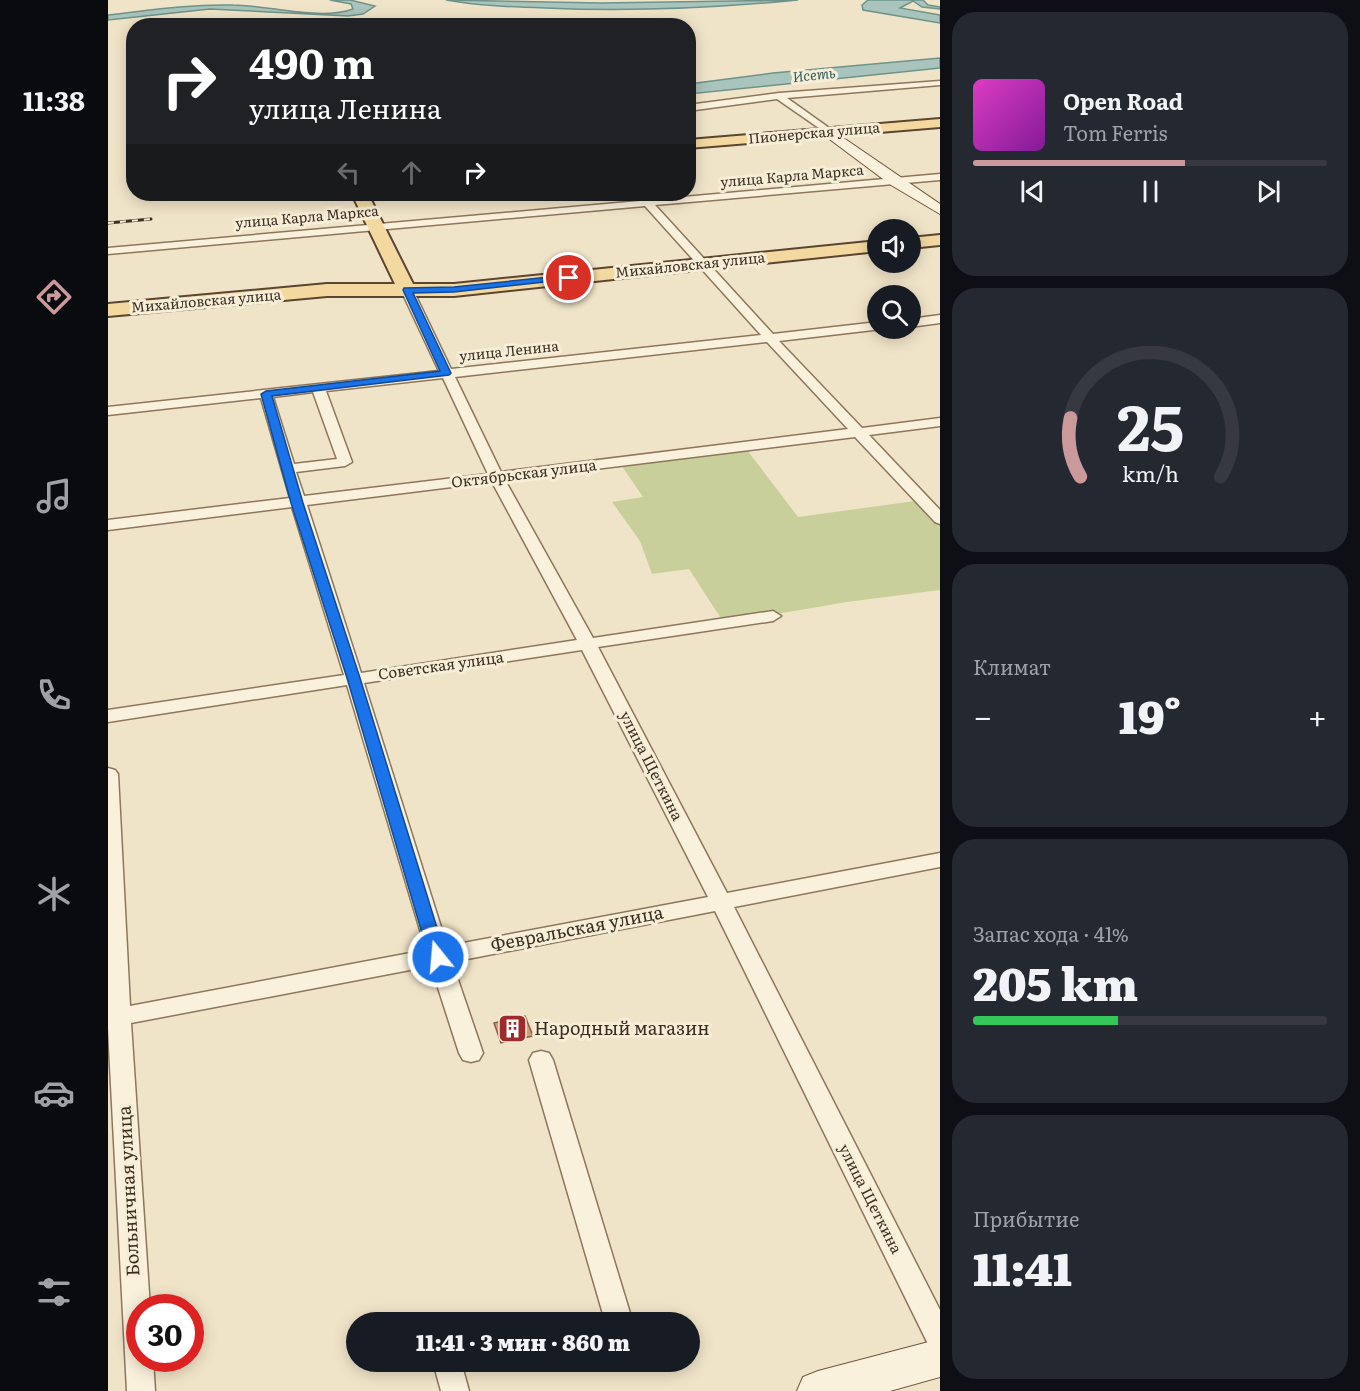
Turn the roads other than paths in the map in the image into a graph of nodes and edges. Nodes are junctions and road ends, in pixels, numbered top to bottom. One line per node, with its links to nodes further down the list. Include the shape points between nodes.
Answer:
1 (940, 83): 2 (street)
2 (779, 96): 3 (street); 5 (street)
3 (696, 107)
4 (940, 123): 5 (main road, Пионерская улица)
5 (829, 132): 6 (main road, Пионерская улица); 8 (main road)
6 (696, 143)
7 (940, 177): 8 (street, улица Карла Маркса)
8 (896, 182): 9 (street, улица Карла Маркса); 13 (main road)
9 (696, 195)
10 (364, 201): 14 (main road, улица Щеткина)
11 (614, 201): 14 (street, улица Карла Маркса)
12 (646, 201): 19 (street)
13 (940, 210)
14 (376, 226): 18 (street, улица Карла Маркса); 20 (main road, улица Щеткина)
15 (940, 240): 16 (main road)
16 (921, 242)
17 (867, 247): 19 (main road, Михайловская улица)
18 (108, 251)
19 (701, 264): 20 (main road, Михайловская улица, via 454,290); 25 (street)
20 (407, 290): 21 (main road, Михайловская улица, via 327,290); 26 (street, улица Щеткина)
21 (108, 310)
22 (940, 319): 23 (street)
23 (921, 321)
24 (867, 327): 25 (street, улица Ленина)
25 (770, 338): 26 (street, улица Ленина); 31 (street)
26 (446, 373): 27 (street, улица Ленина); 33 (street, улица Щеткина)
27 (318, 388): 28 (street, улица Ленина); 32 (street, via 345,462)
28 (266, 394): 29 (street, улица Ленина); 32 (street)
29 (108, 411)
30 (940, 422): 31 (street, Октябрьская улица)
31 (859, 432): 33 (street, Октябрьская улица); 35 (street)
32 (287, 469): 34 (street)
33 (498, 477): 34 (street, Октябрьская улица); 38 (street, улица Щеткина)
34 (297, 503): 36 (street, Октябрьская улица); 39 (street)
35 (940, 519)
36 (108, 525)
37 (773, 616): 38 (street, Советская улица)
38 (588, 644): 39 (street, Советская улица); 43 (street, улица Щеткина)
39 (354, 678): 40 (street, Советская улица); 44 (street)
40 (108, 716)
41 (108, 774): 45 (street, Больничная улица)
42 (940, 860): 43 (street, Февральская улица)
43 (721, 902): 44 (street, Февральская улица); 49 (street, улица Щеткина)
44 (438, 957): 45 (street, Февральская улица); 46 (street)
45 (113, 1018): 52 (street, Больничная улица)
46 (471, 1053)
47 (541, 1060): 48 (street)
48 (615, 1312)
49 (940, 1339)
50 (940, 1358): 54 (main road)
51 (450, 1372): 53 (street)
52 (141, 1391)
53 (455, 1391)
54 (818, 1391)

